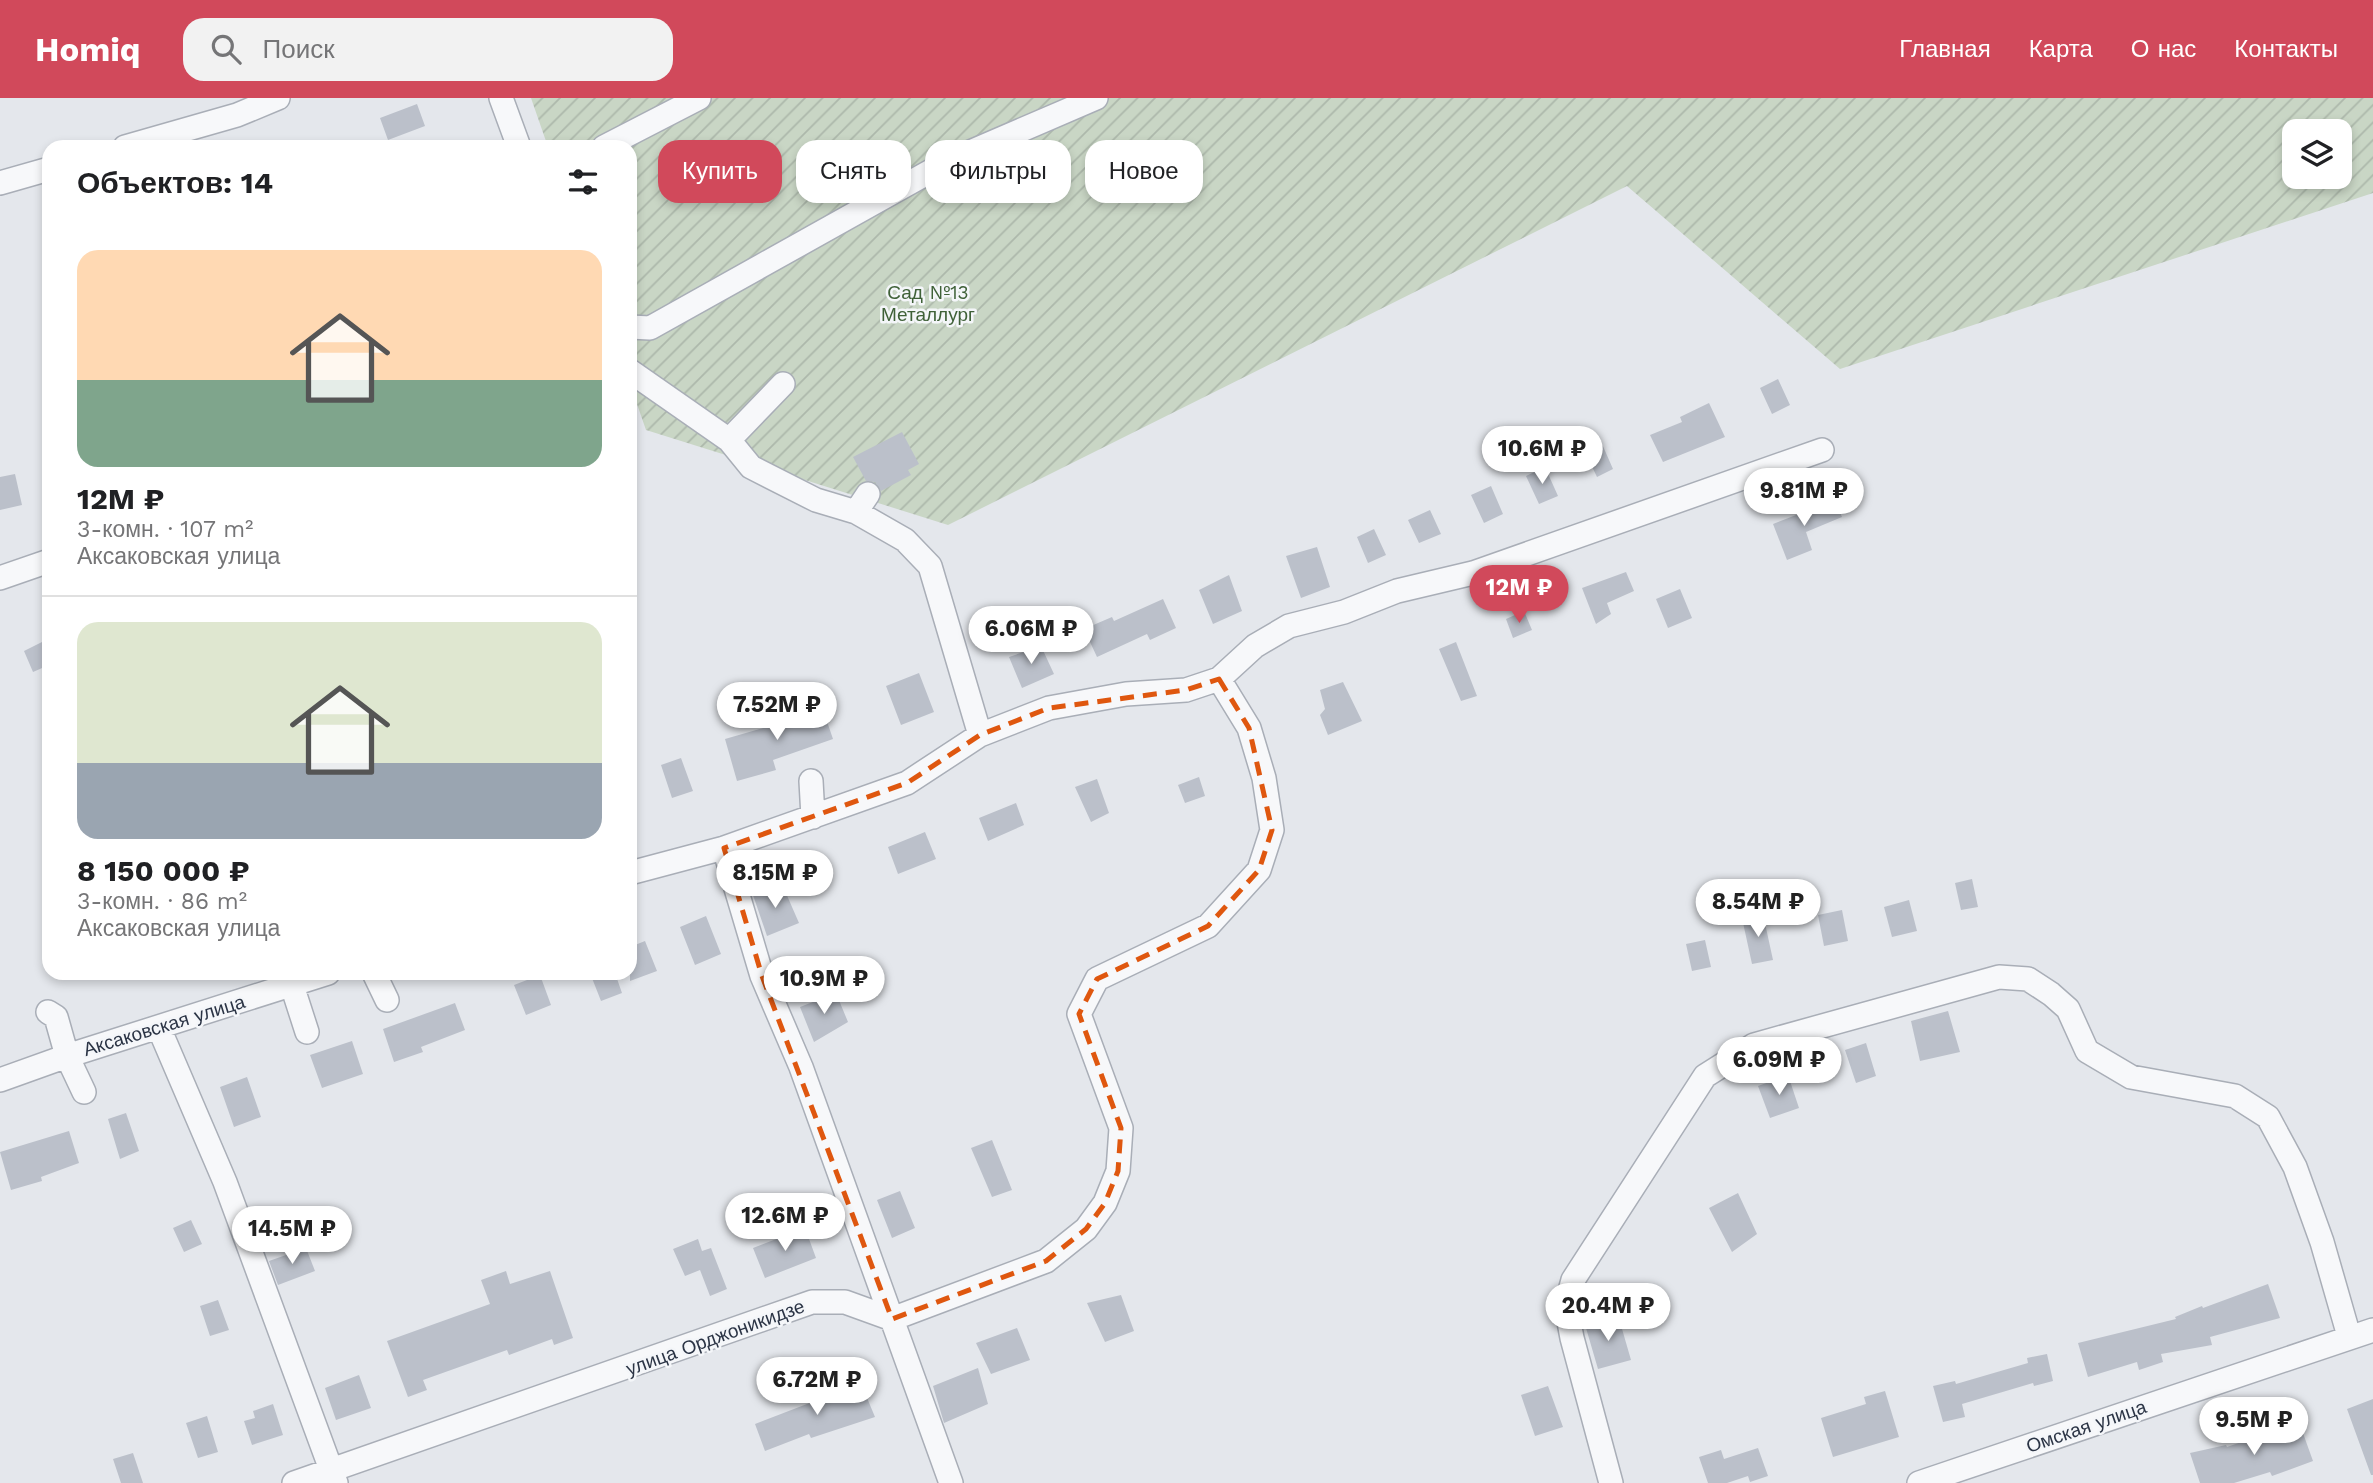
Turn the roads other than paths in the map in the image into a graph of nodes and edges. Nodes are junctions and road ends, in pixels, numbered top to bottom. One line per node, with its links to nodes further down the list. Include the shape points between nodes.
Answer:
1 (278, 98): 5 (street)
2 (501, 98): 6 (street)
3 (698, 98): 7 (street)
4 (1096, 98): 10 (street, via 947,162 650,328)
5 (150, 140)
6 (516, 140)
7 (617, 140)
8 (42, 171): 9 (street)
9 (0, 183)
10 (637, 327)
11 (637, 376): 13 (street)
12 (783, 384): 13 (street)
13 (729, 440): 18 (street, via 751,467 816,500 862,503 930,566)
14 (1822, 450): 17 (street, via 1473,573 1397,591 1344,612 1289,626 1255,646)
15 (42, 563): 16 (street)
16 (0, 578)
17 (1219, 679): 18 (street, via 1186,690 1126,694 1049,708); 33 (street, via 1249,728 1264,778 1272,830 1259,870 1208,926 1097,979 1079,1014 1121,1128 1118,1171 1105,1203 1086,1229 1046,1261)
18 (980, 735): 20 (street, via 907,783)
19 (811, 781): 20 (street)
20 (813, 817): 21 (street)
21 (724, 848): 22 (street); 33 (street, via 762,976 801,1067)
22 (637, 871)
23 (287, 980): 28 (street, Аксаковская улица)
24 (290, 980): 29 (street)
25 (377, 980): 26 (street)
26 (387, 1000)
27 (48, 1012): 30 (street, via 56,1017)
28 (159, 1028): 30 (street, Аксаковская улица); 36 (street, via 225,1182)
29 (307, 1032)
30 (67, 1056): 31 (street, Аксаковская улица); 32 (street)
31 (0, 1080)
32 (84, 1092)
33 (891, 1319): 36 (street, улица Орджоникидзе, via 845,1302 812,1302); 38 (street)
34 (2373, 1330): 35 (street, Омская улица)
35 (2348, 1336): 39 (street, via 2295,1167 2268,1117 2235,1096 2131,1077 2087,1051 2068,1009 2051,993 2028,979 1999,976 1754,1045 1705,1076 1573,1280 1566,1306); 40 (street, Омская улица)
36 (334, 1477): 37 (street, улица Орджоникидзе)
37 (295, 1483)
38 (951, 1483)
39 (1611, 1483)
40 (1919, 1483)

